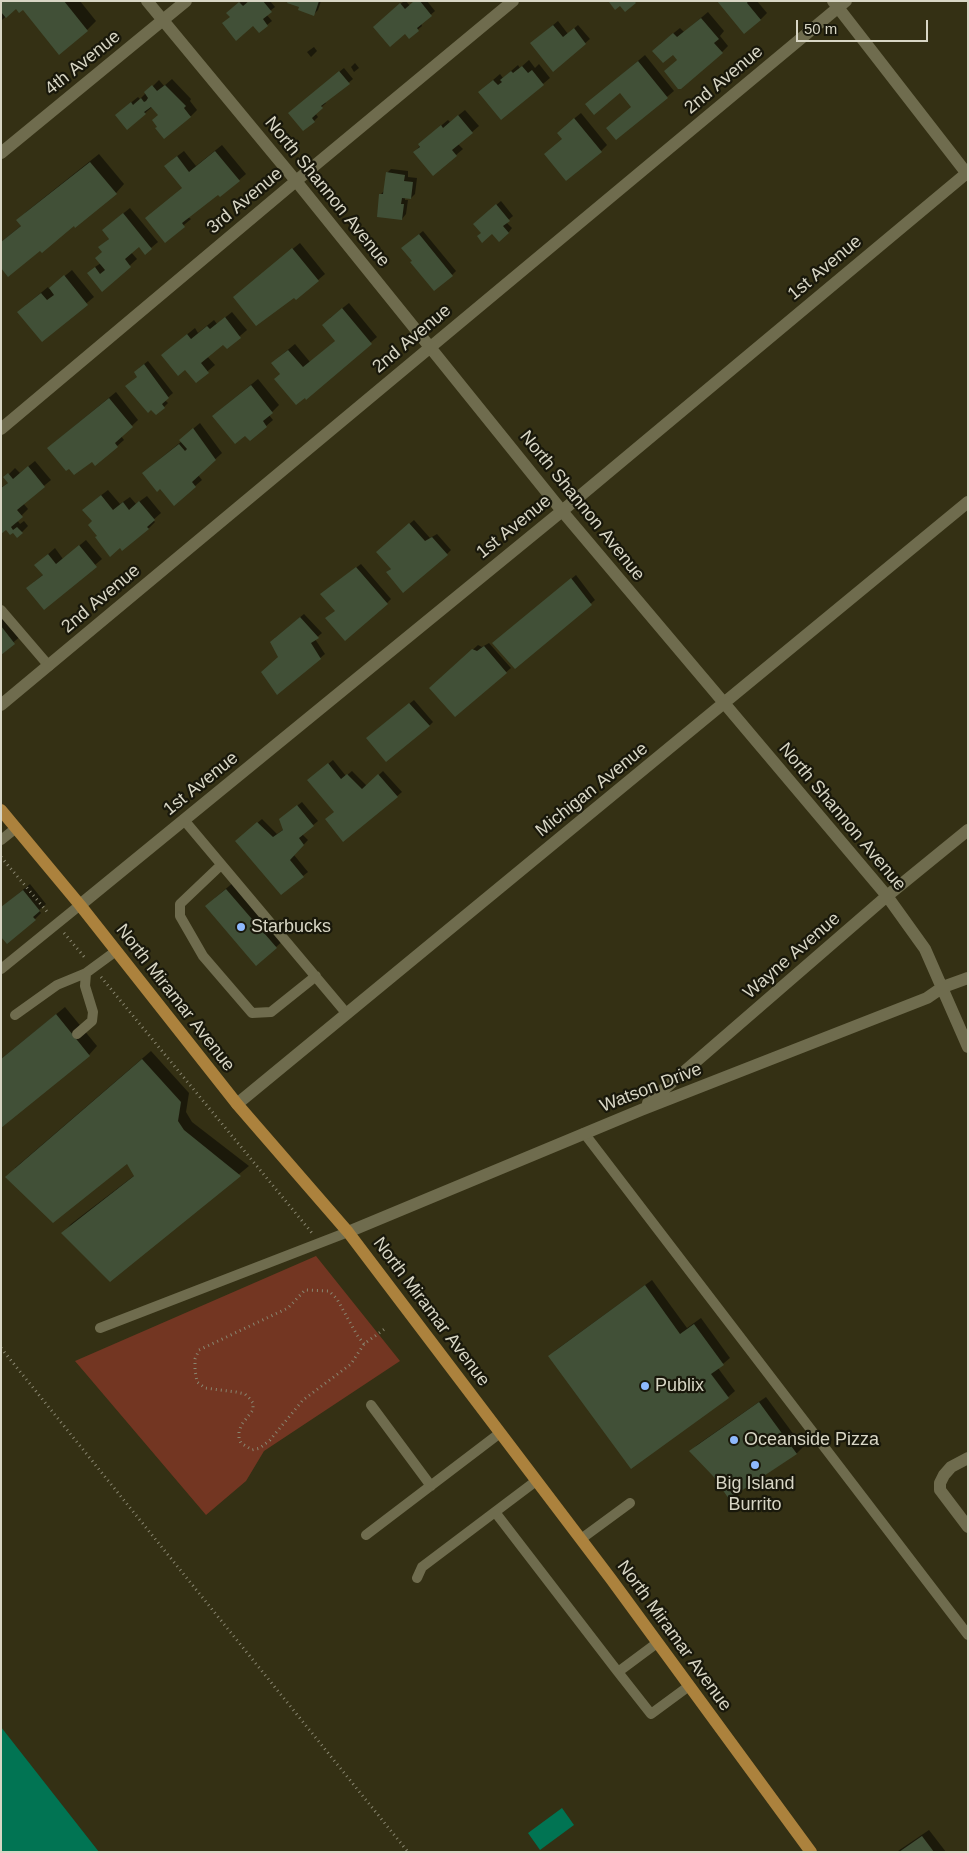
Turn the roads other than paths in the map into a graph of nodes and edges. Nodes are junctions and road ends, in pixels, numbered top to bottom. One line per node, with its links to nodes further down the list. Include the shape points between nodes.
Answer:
1 (147, 1): 5 (street, North Shannon Avenue)
2 (186, 1): 5 (street, 4th Avenue)
3 (513, 1): 8 (street, 3rd Avenue)
4 (839, 3): 7 (street); 9 (street, 2nd Avenue)
5 (163, 20): 6 (street, 4th Avenue); 8 (street, North Shannon Avenue)
6 (1, 153)
7 (967, 174): 12 (street, 1st Avenue)
8 (296, 181): 9 (street, North Shannon Avenue); 10 (street, 3rd Avenue)
9 (430, 347): 12 (street, North Shannon Avenue); 14 (street, 2nd Avenue)
10 (1, 430)
11 (968, 502): 15 (street, Michigan Avenue)
12 (562, 510): 15 (street, North Shannon Avenue); 18 (street, 1st Avenue)
13 (1, 610): 14 (lane)
14 (49, 666): 16 (street, 2nd Avenue)
15 (724, 704): 23 (street, North Shannon Avenue); 31 (street, Michigan Avenue)
16 (1, 705)
17 (1, 810): 19 (main road, North Miramar Avenue)
18 (184, 820): 22 (lane); 24 (street, 1st Avenue)
19 (16, 828): 21 (lane); 24 (main road, North Miramar Avenue)
20 (968, 830): 23 (street, Wayne Avenue)
21 (1, 840)
22 (221, 865): 28 (lane); 28 (lane, via 180,904 180,916 203,956 252,1013 271,1012)
23 (888, 896): 30 (street, North Shannon Avenue, via 925,949); 36 (street, Wayne Avenue)
24 (80, 905): 25 (main road, North Miramar Avenue); 26 (lane)
25 (116, 951): 27 (lane); 35 (main road, North Miramar Avenue)
26 (1, 969)
27 (90, 970): 32 (lane, via 57,984); 33 (lane, via 85,986 93,1012 92,1021)
28 (316, 976): 31 (lane)
29 (968, 978): 30 (street, Watson Drive)
30 (943, 987): 34 (street, North Shannon Avenue); 36 (street, Watson Drive, via 927,998)
31 (347, 1014): 35 (street, Michigan Avenue)
32 (15, 1016)
33 (77, 1034)
34 (968, 1047)
35 (237, 1104): 38 (main road, North Miramar Avenue)
36 (640, 1110): 37 (street, Watson Drive)
37 (584, 1134): 38 (street, Watson Drive); 51 (lane)
38 (348, 1232): 39 (lane); 41 (main road, North Miramar Avenue)
39 (100, 1328)
40 (371, 1405): 44 (lane)
41 (500, 1433): 43 (main road, North Miramar Avenue); 44 (lane)
42 (968, 1458): 47 (street, via 951,1467 940,1483 940,1490)
43 (536, 1481): 46 (lane); 49 (main road, North Miramar Avenue)
44 (431, 1486): 48 (lane)
45 (630, 1503): 49 (lane)
46 (495, 1512): 50 (lane, via 422,1567); 53 (lane)
47 (968, 1527)
48 (366, 1535)
49 (580, 1539): 52 (main road, North Miramar Avenue)
50 (417, 1578)
51 (968, 1635)
52 (657, 1643): 53 (lane); 54 (main road, North Miramar Avenue)
53 (618, 1672): 54 (lane, via 650,1714)
54 (689, 1686): 55 (main road, North Miramar Avenue)
55 (811, 1852)

